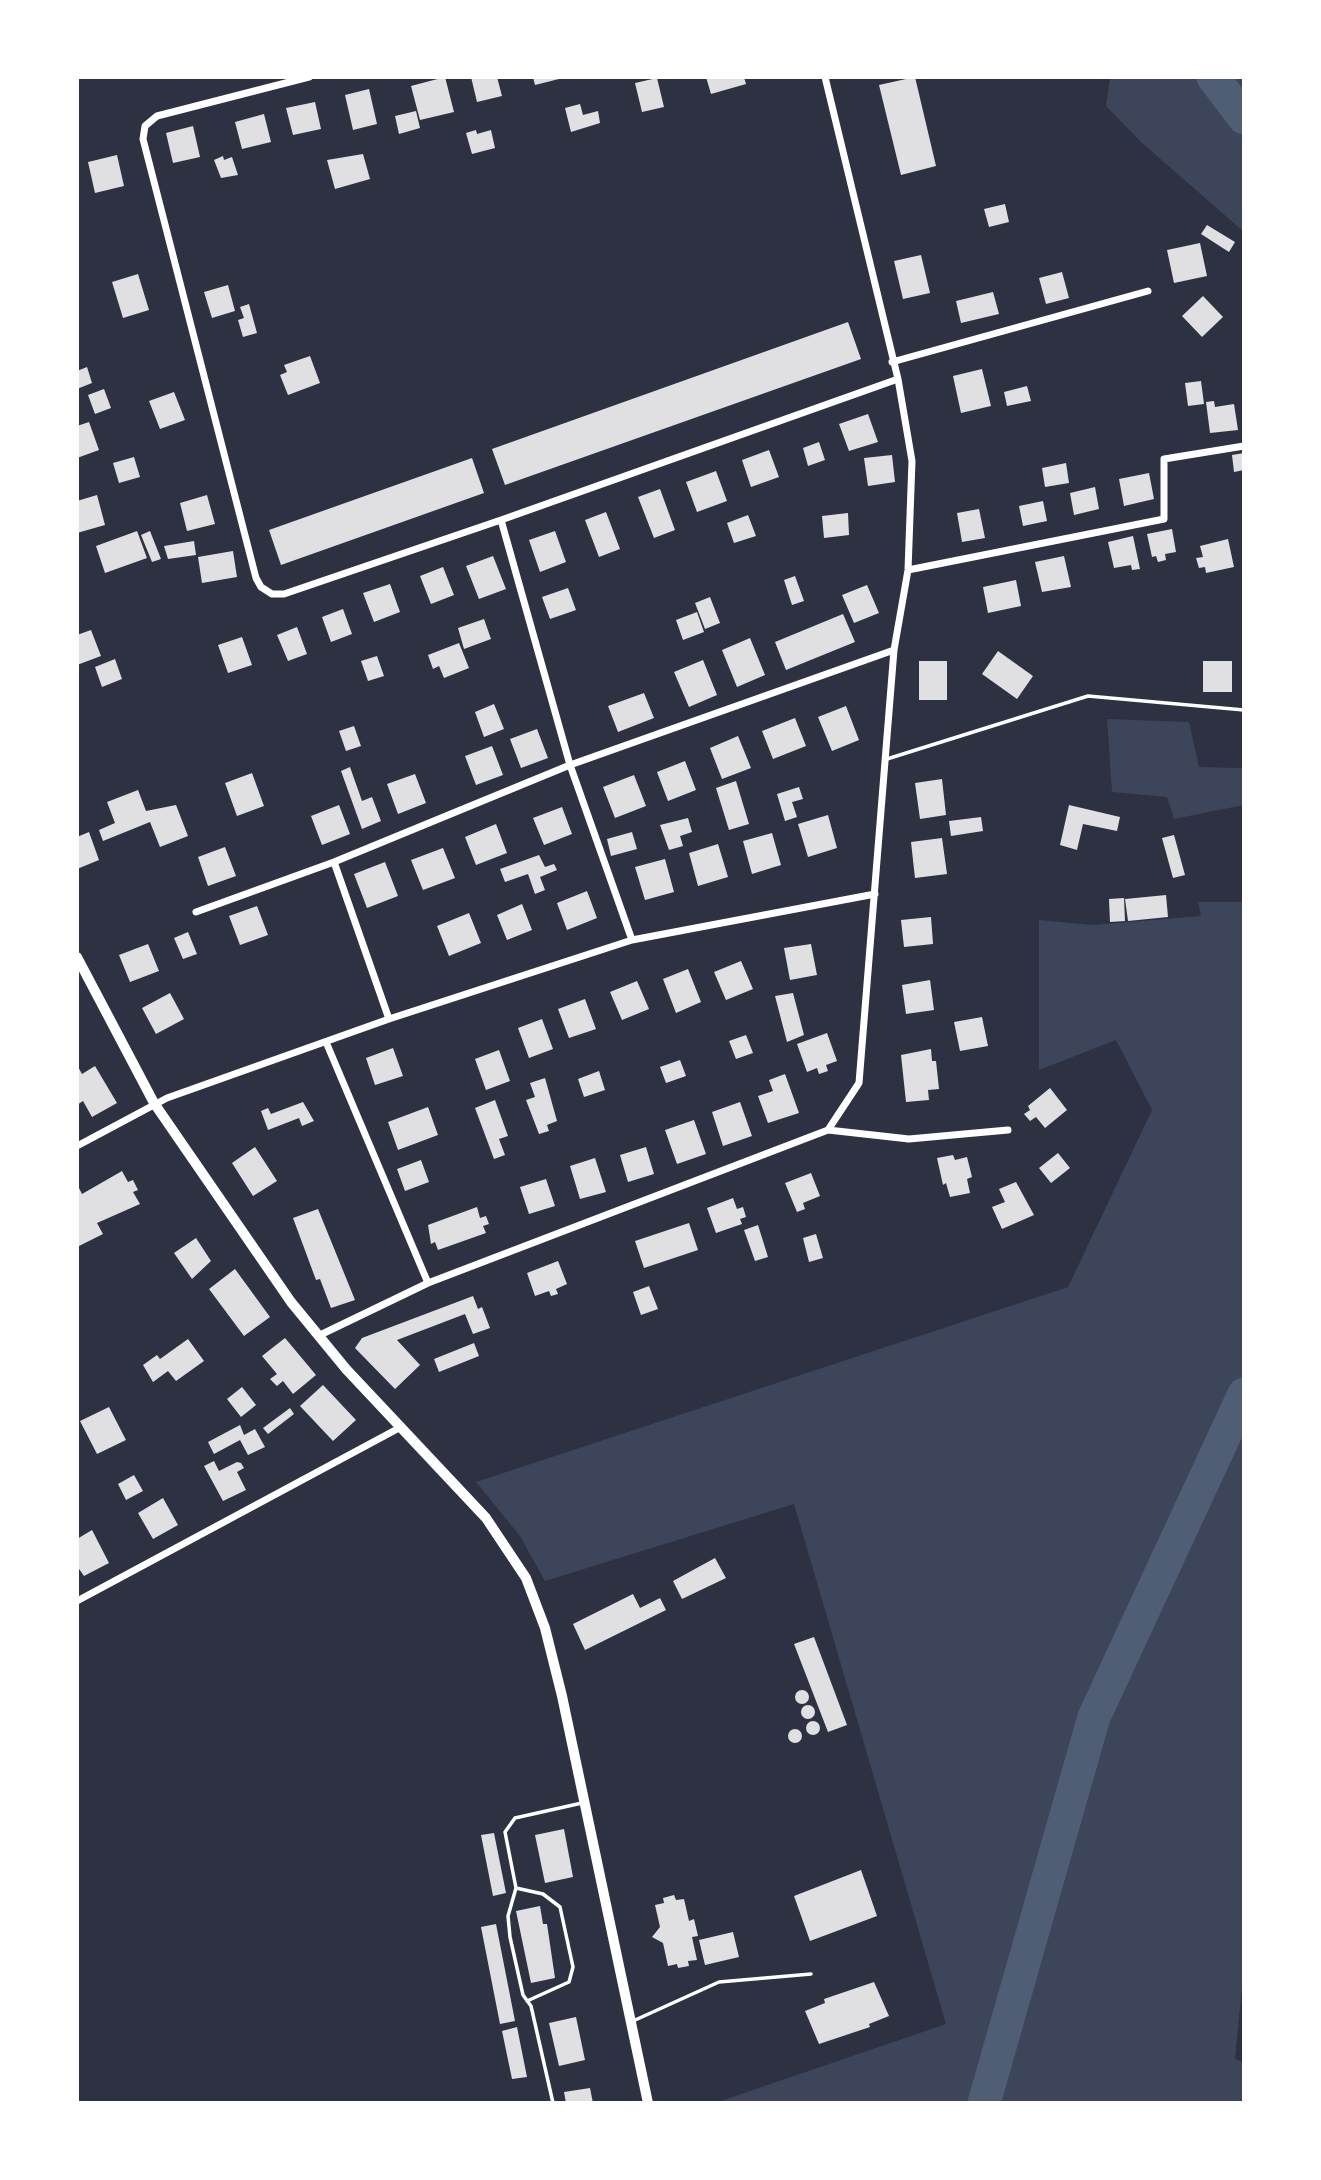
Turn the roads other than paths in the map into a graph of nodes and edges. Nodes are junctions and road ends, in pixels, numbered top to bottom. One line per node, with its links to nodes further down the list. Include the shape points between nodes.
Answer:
1 (309, 77): 7 (street, via 157,116 145,126 143,139 256,578 261,587 278,594)
2 (825, 77): 4 (street)
3 (1148, 291): 4 (street)
4 (892, 362): 5 (street)
5 (898, 379): 7 (street); 8 (street, via 912,461)
6 (1244, 446): 8 (street, via 1164,459 1164,519)
7 (502, 520): 12 (street)
8 (908, 570): 9 (street)
9 (894, 650): 11 (street); 12 (street)
10 (1244, 710): 11 (lane, via 1087,696)
11 (887, 759): 14 (street)
12 (570, 765): 13 (street); 16 (street)
13 (334, 862): 15 (street); 18 (street)
14 (875, 894): 16 (street); 21 (street, via 859,1083)
15 (196, 912)
16 (632, 940): 18 (street)
17 (77, 957): 20 (main road)
18 (389, 1019): 19 (street)
19 (326, 1042): 20 (street); 24 (street)
20 (154, 1103): 23 (street); 25 (main road)
21 (828, 1129): 22 (street, via 909,1139); 24 (street)
22 (1008, 1130)
23 (77, 1146)
24 (428, 1283): 25 (street)
25 (318, 1336): 26 (main road)
26 (401, 1427): 27 (street); 28 (main road, via 486,1518 526,1578 552,1653)
27 (77, 1601)
28 (584, 1803): 29 (lane, via 514,1818 508,1824 505,1832); 32 (main road)
29 (516, 1888): 31 (lane, via 508,1916 510,1937); 31 (lane, via 543,1894 559,1907 573,1967 569,1982)
30 (811, 1974): 32 (lane, via 719,1982)
31 (527, 2001): 33 (lane)
32 (631, 2021): 34 (main road)
33 (553, 2103)
34 (648, 2103)

